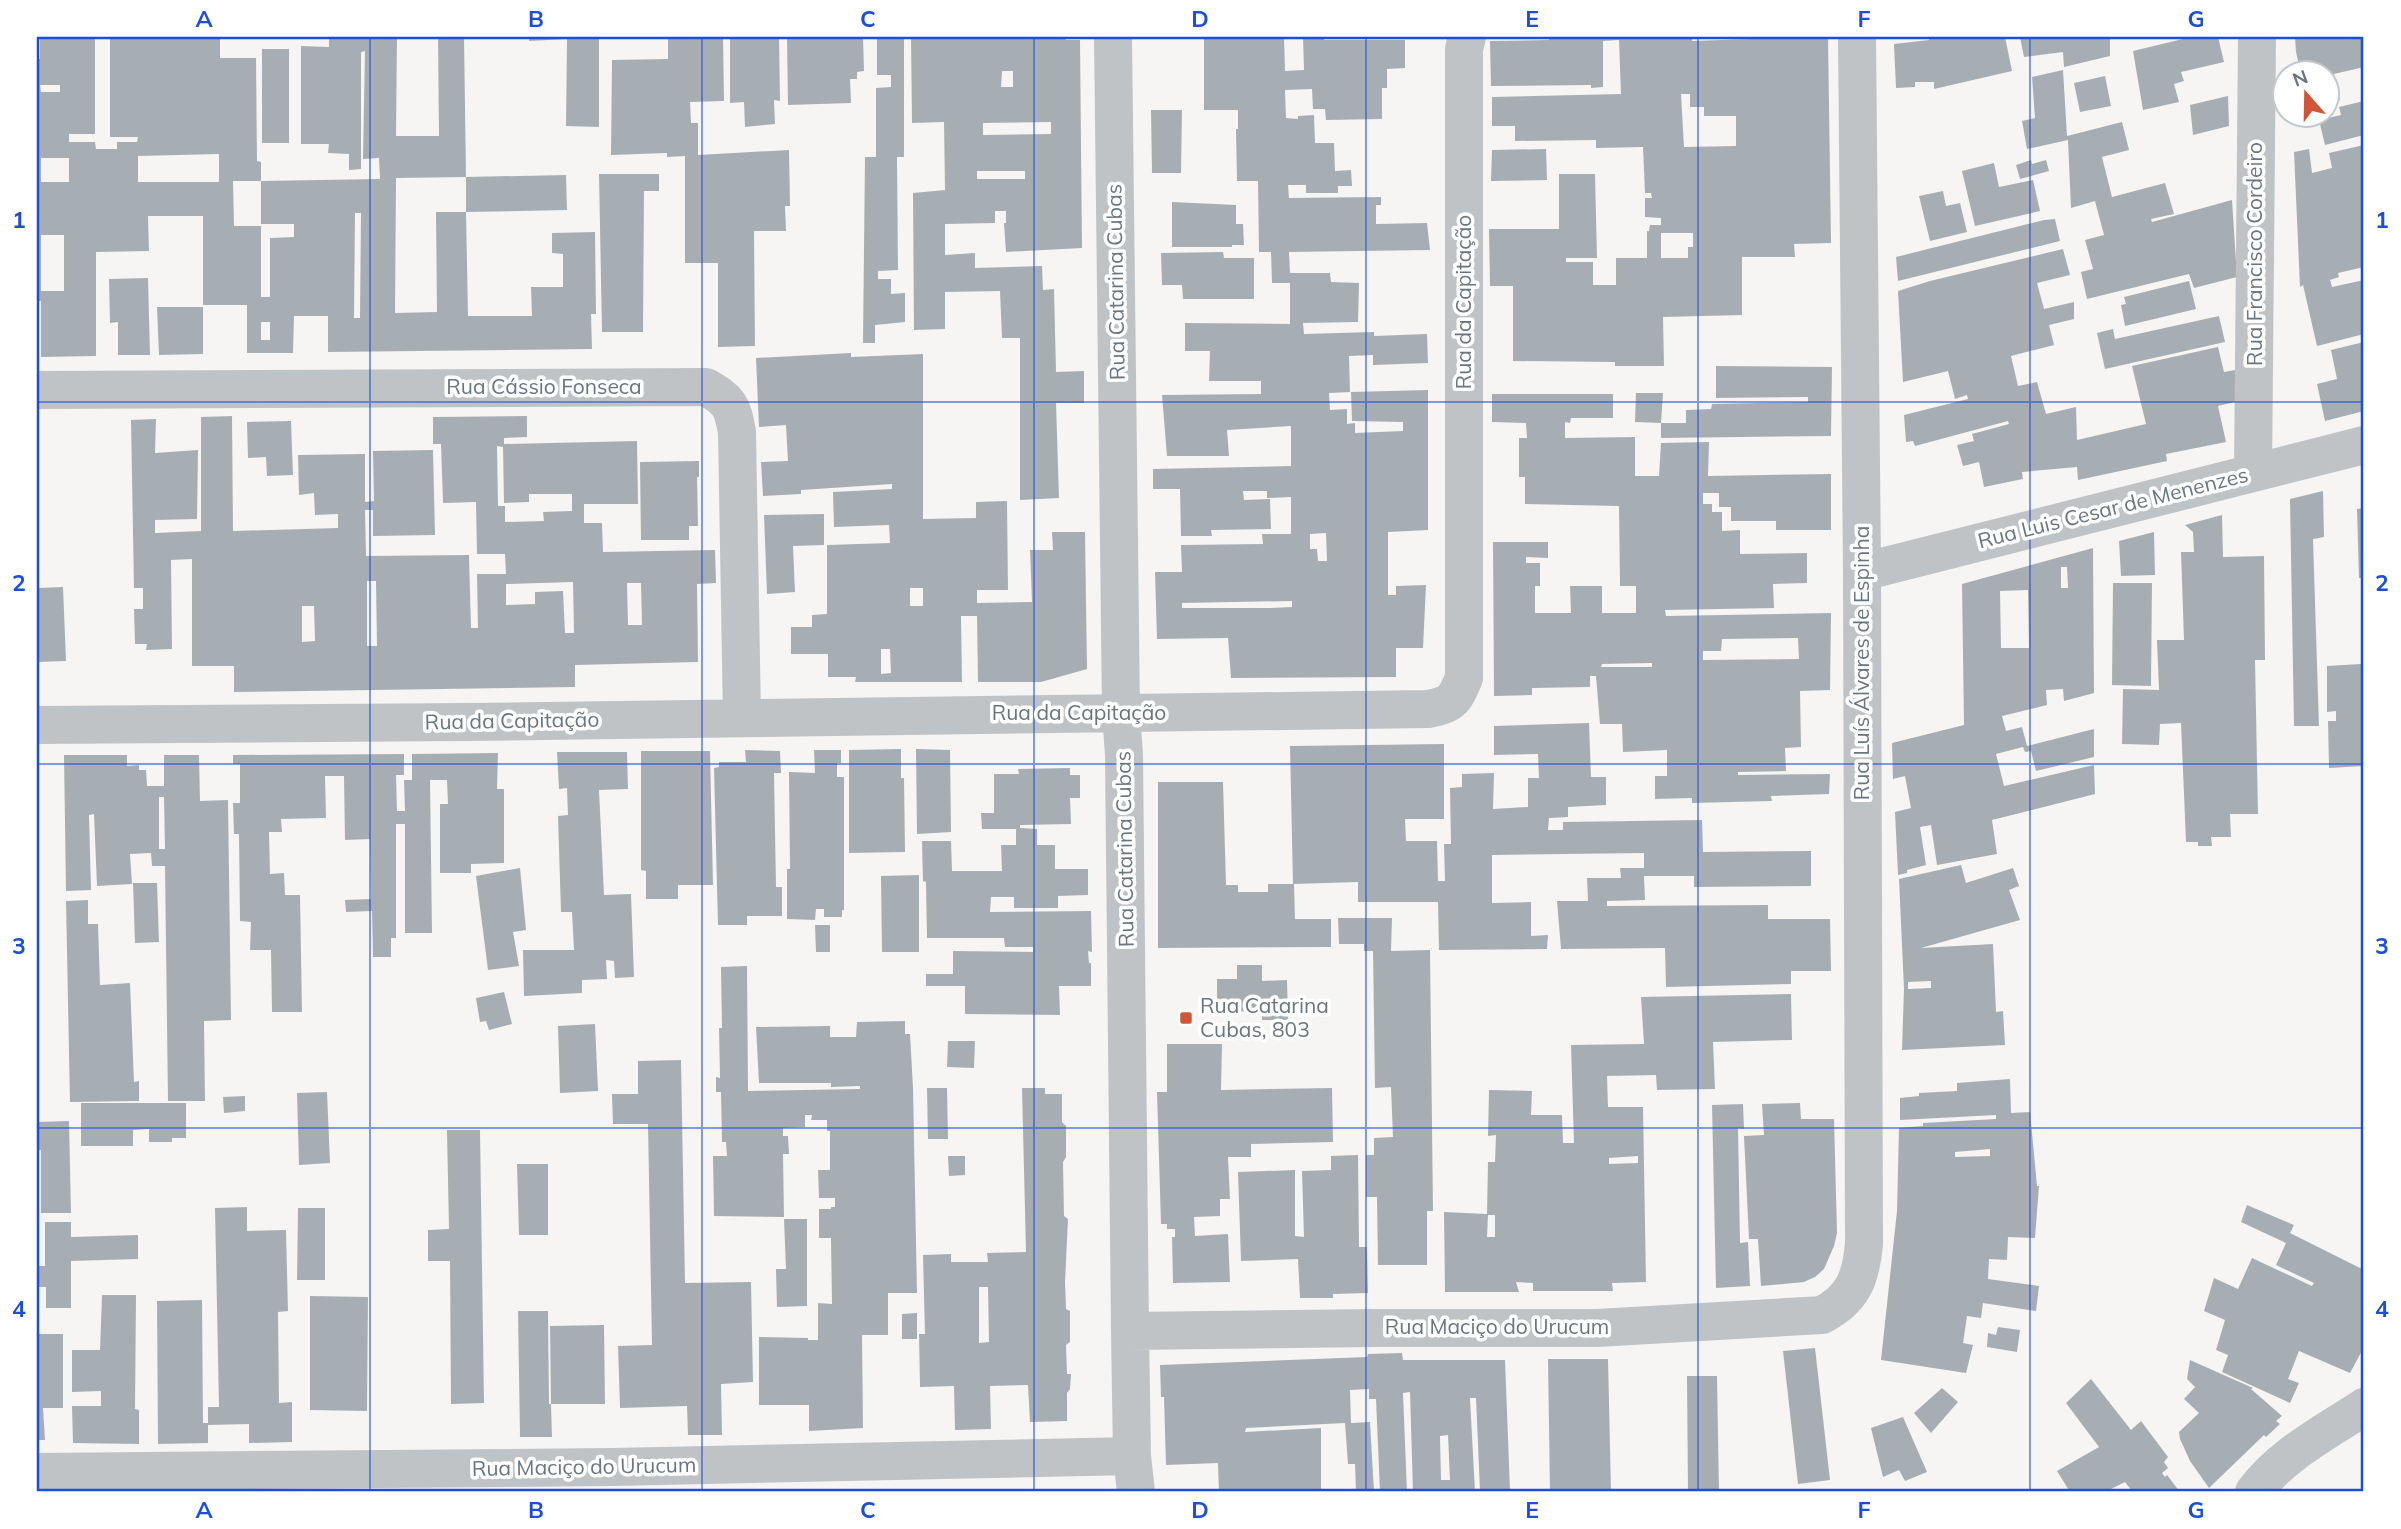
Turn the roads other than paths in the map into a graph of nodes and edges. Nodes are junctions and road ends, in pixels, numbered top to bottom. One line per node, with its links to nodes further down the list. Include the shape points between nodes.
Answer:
1 (1113, 37): 9 (street, Rua Catarina Cubas)
2 (1467, 37): 9 (street, Rua da Capitação, via 1464,678 1455,699 1428,709)
3 (1857, 37): 8 (street, Rua Luís Álvares de Espinha)
4 (2257, 37): 7 (street, Rua Francisco Cordeiro)
5 (37, 390): 10 (street, Rua Cássio Fonseca, via 706,387 732,409 737,432)
6 (2364, 445): 7 (street, Rua Luis Cesar de Menenzes)
7 (2253, 472): 8 (street, Rua Luis Cesar de Menenzes)
8 (1862, 572): 12 (street, Rua Luís Álvares de Espinha, via 1864,1244 1862,1270)
9 (1121, 712): 10 (street, Rua da Capitação); 13 (street, Rua Catarina Cubas)
10 (742, 718): 11 (street, Rua da Capitação)
11 (37, 725)
12 (1853, 1288): 13 (street, Rua Maciço do Urucum, via 1840,1305 1822,1315 1597,1328)
13 (1129, 1331): 16 (street, Rua Catarina Cubas)
14 (2364, 1407): 17 (street, via 2288,1458)
15 (37, 1472): 16 (street, Rua Maciço do Urucum, via 613,1467)
16 (1134, 1474)
17 (2254, 1492)

